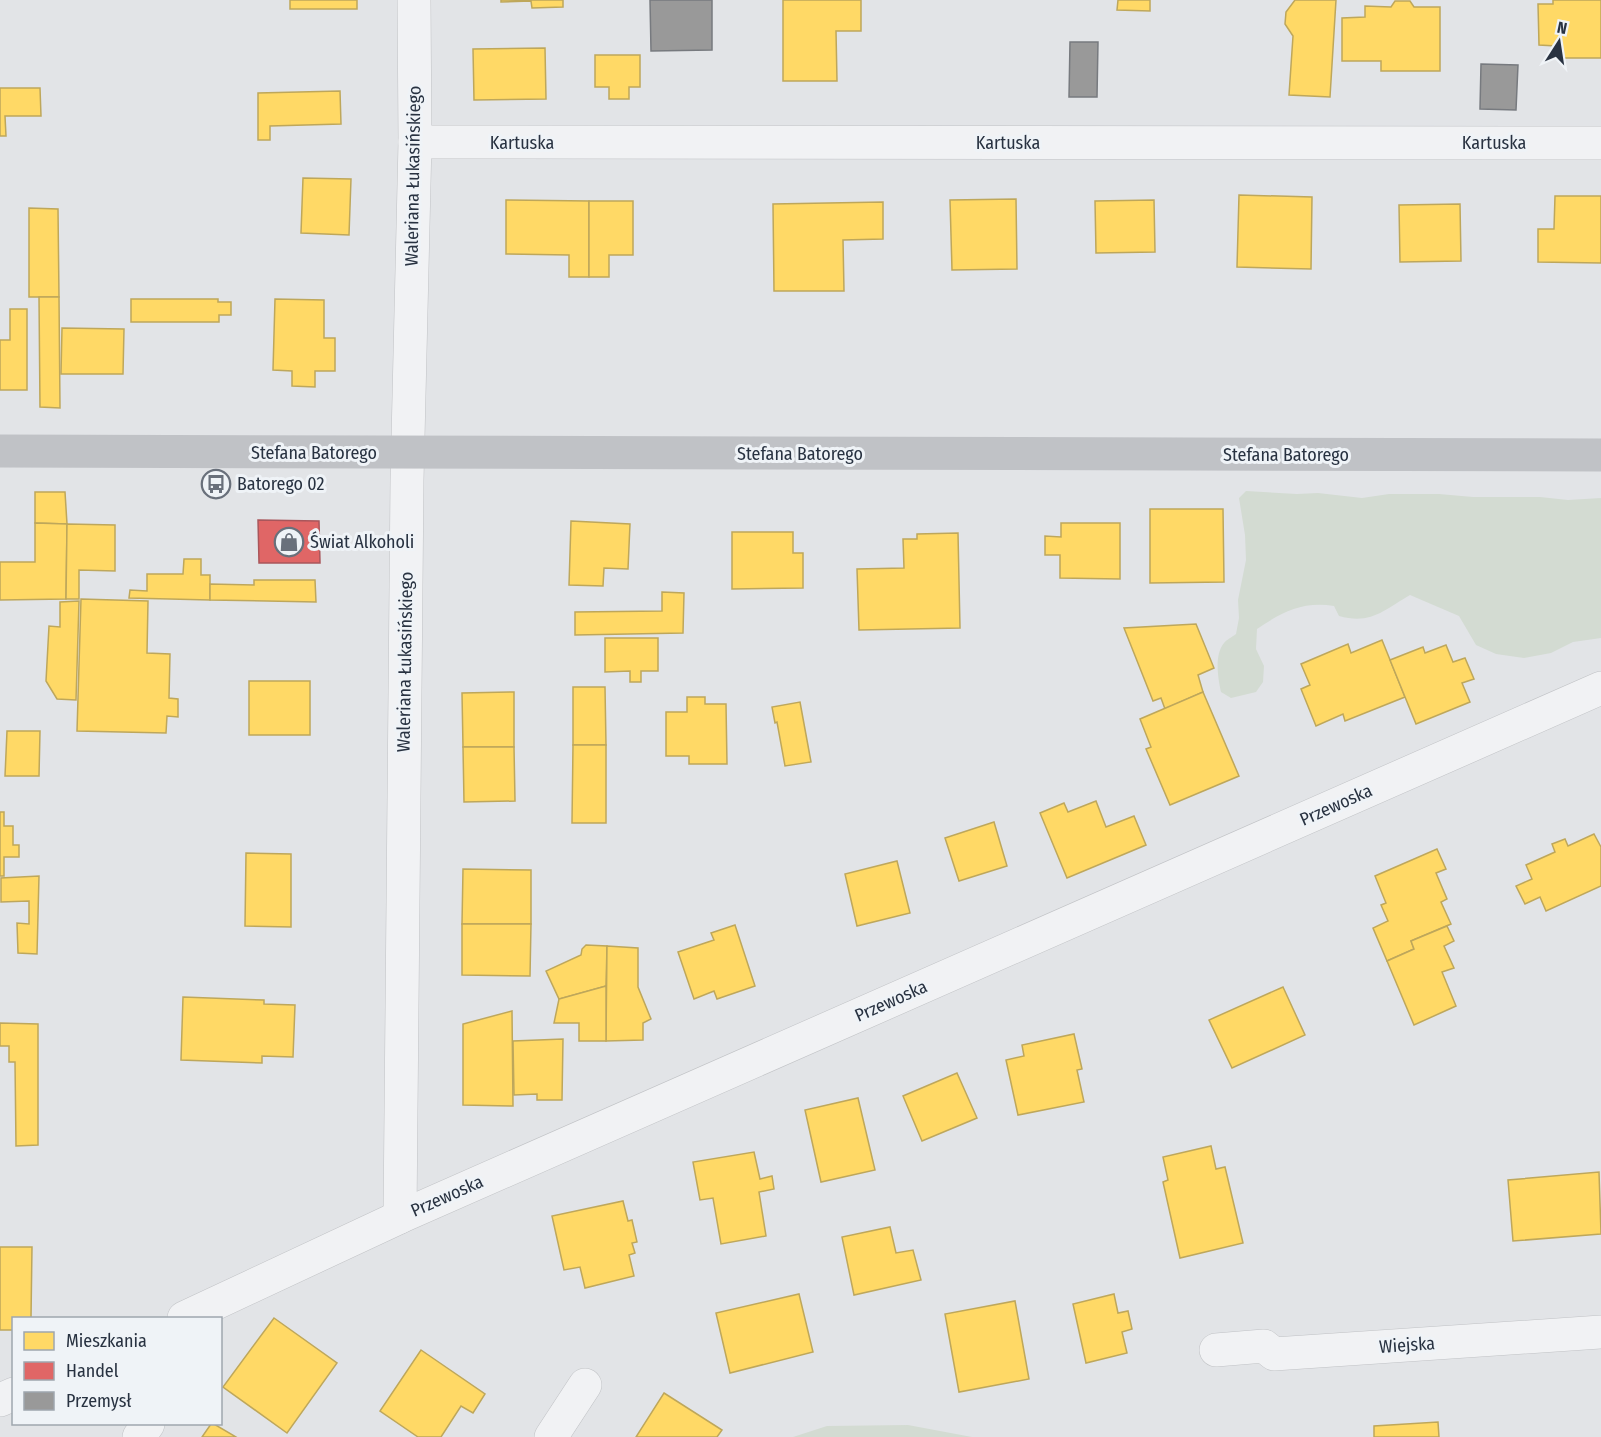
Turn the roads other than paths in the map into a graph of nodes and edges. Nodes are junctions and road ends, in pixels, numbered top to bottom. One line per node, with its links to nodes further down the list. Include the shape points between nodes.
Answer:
1 (414, 0): 2 (street, Waleriana Łukasińskiego)
2 (415, 142): 3 (street, Kartuska); 5 (street, Waleriana Łukasińskiego)
3 (1601, 143)
4 (0, 451): 5 (street, Stefana Batorego)
5 (408, 453): 6 (street, Stefana Batorego); 8 (street, Waleriana Łukasińskiego)
6 (1601, 455)
7 (1601, 688): 8 (street, Przewoska)
8 (400, 1217): 9 (street, Przewoska)
9 (225, 1308): 10 (street, Przewoska)
10 (188, 1317)
11 (1601, 1332): 12 (street, Wiejska, via 1274,1354 1264,1346)
12 (1216, 1350)
13 (585, 1385): 14 (street)
14 (551, 1437)

